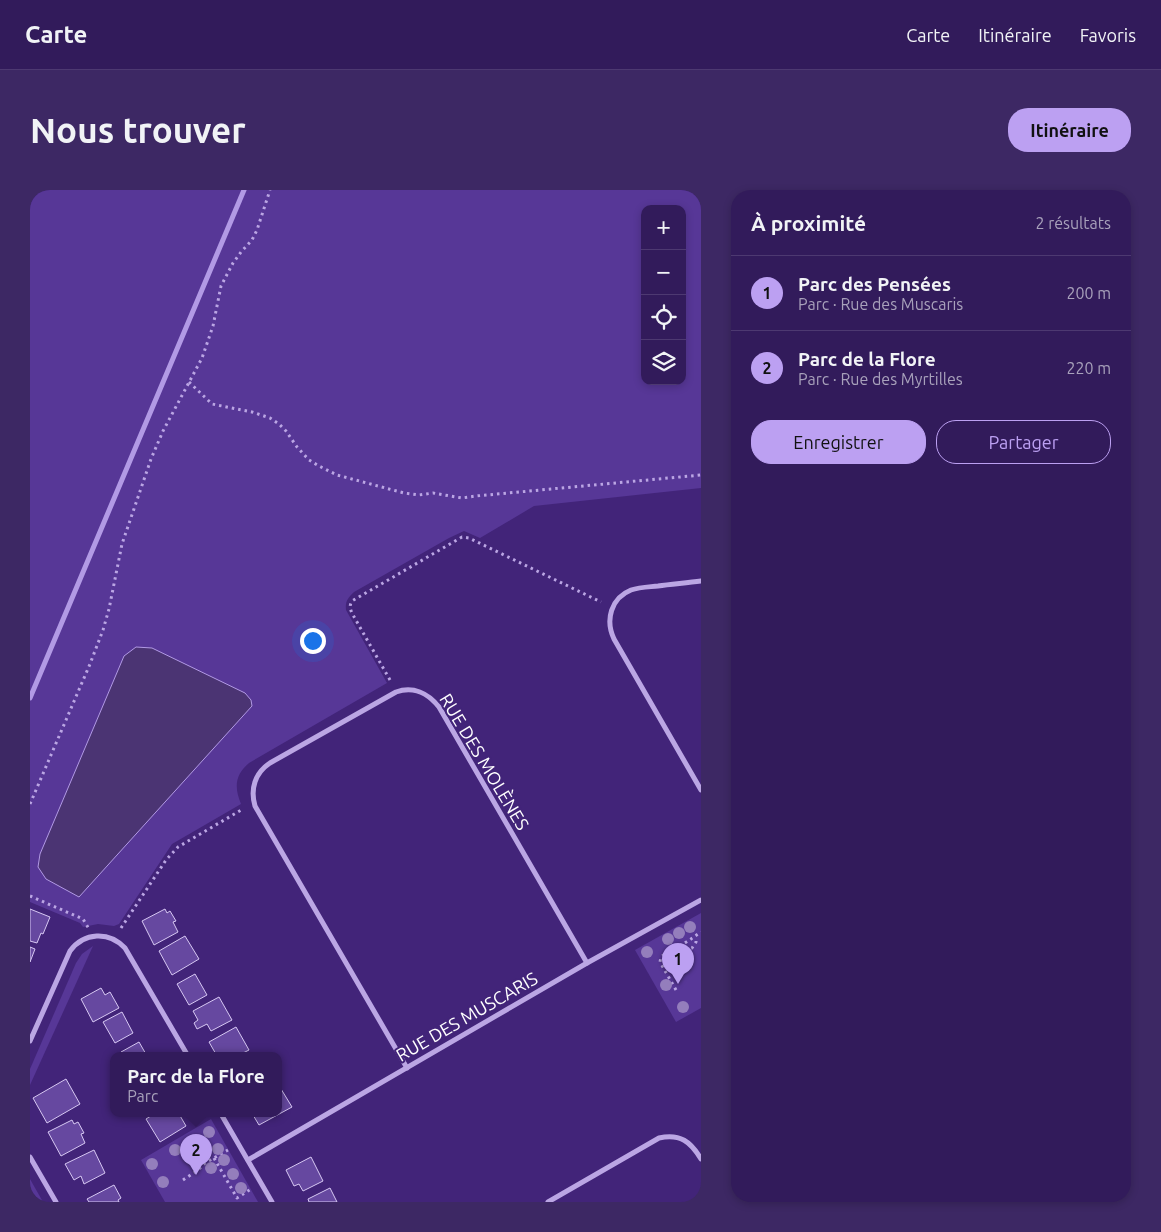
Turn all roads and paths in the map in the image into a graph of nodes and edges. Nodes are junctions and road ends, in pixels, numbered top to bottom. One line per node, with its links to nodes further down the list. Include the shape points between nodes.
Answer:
1 (270, 190): 2 (path, via 258,230 233,263 221,286 208,343)
2 (189, 382): 3 (path, via 212,404 270,418 286,431 309,460 319,466 337,475 404,494 433,493 462,498); 8 (path, via 162,431 151,459 122,544 103,630)
3 (701, 474)
4 (701, 581): 7 (street, via 628,591 616,602 609,623 614,639)
5 (601, 602): 6 (path, via 462,537 352,601 352,615)
6 (390, 680)
7 (701, 790)
8 (30, 804)
9 (243, 809): 12 (path, via 174,850)
10 (30, 896): 14 (path, via 83,919)
11 (701, 900): 17 (street, RUE DES MUSCARIS)
12 (122, 928)
13 (701, 932): 15 (path)
14 (91, 936): 19 (street, via 78,942 70,951); 20 (street, via 111,938 125,948)
15 (696, 937): 16 (path); 16 (path, via 692,949 683,950)
16 (680, 946): 18 (path, via 660,959)
17 (587, 964): 21 (street, RUE DES MUSCARIS); 21 (street, RUE DES MOLÈNES, via 439,707 428,695 412,690 396,692 270,763 256,779 253,789 255,806)
18 (676, 990)
19 (30, 1041)
20 (186, 1052)
21 (407, 1068): 27 (street, RUE DES MUSCARIS)
22 (223, 1117): 27 (street)
23 (228, 1150): 25 (path)
24 (30, 1156): 32 (street)
25 (214, 1158): 28 (path); 31 (path, via 237,1198)
26 (701, 1159): 34 (street, via 685,1141 675,1137 659,1138)
27 (248, 1160): 33 (street)
28 (205, 1163): 29 (path); 30 (path)
29 (197, 1164)
30 (183, 1180)
31 (251, 1189)
32 (56, 1202)
33 (272, 1202)
34 (548, 1202)

